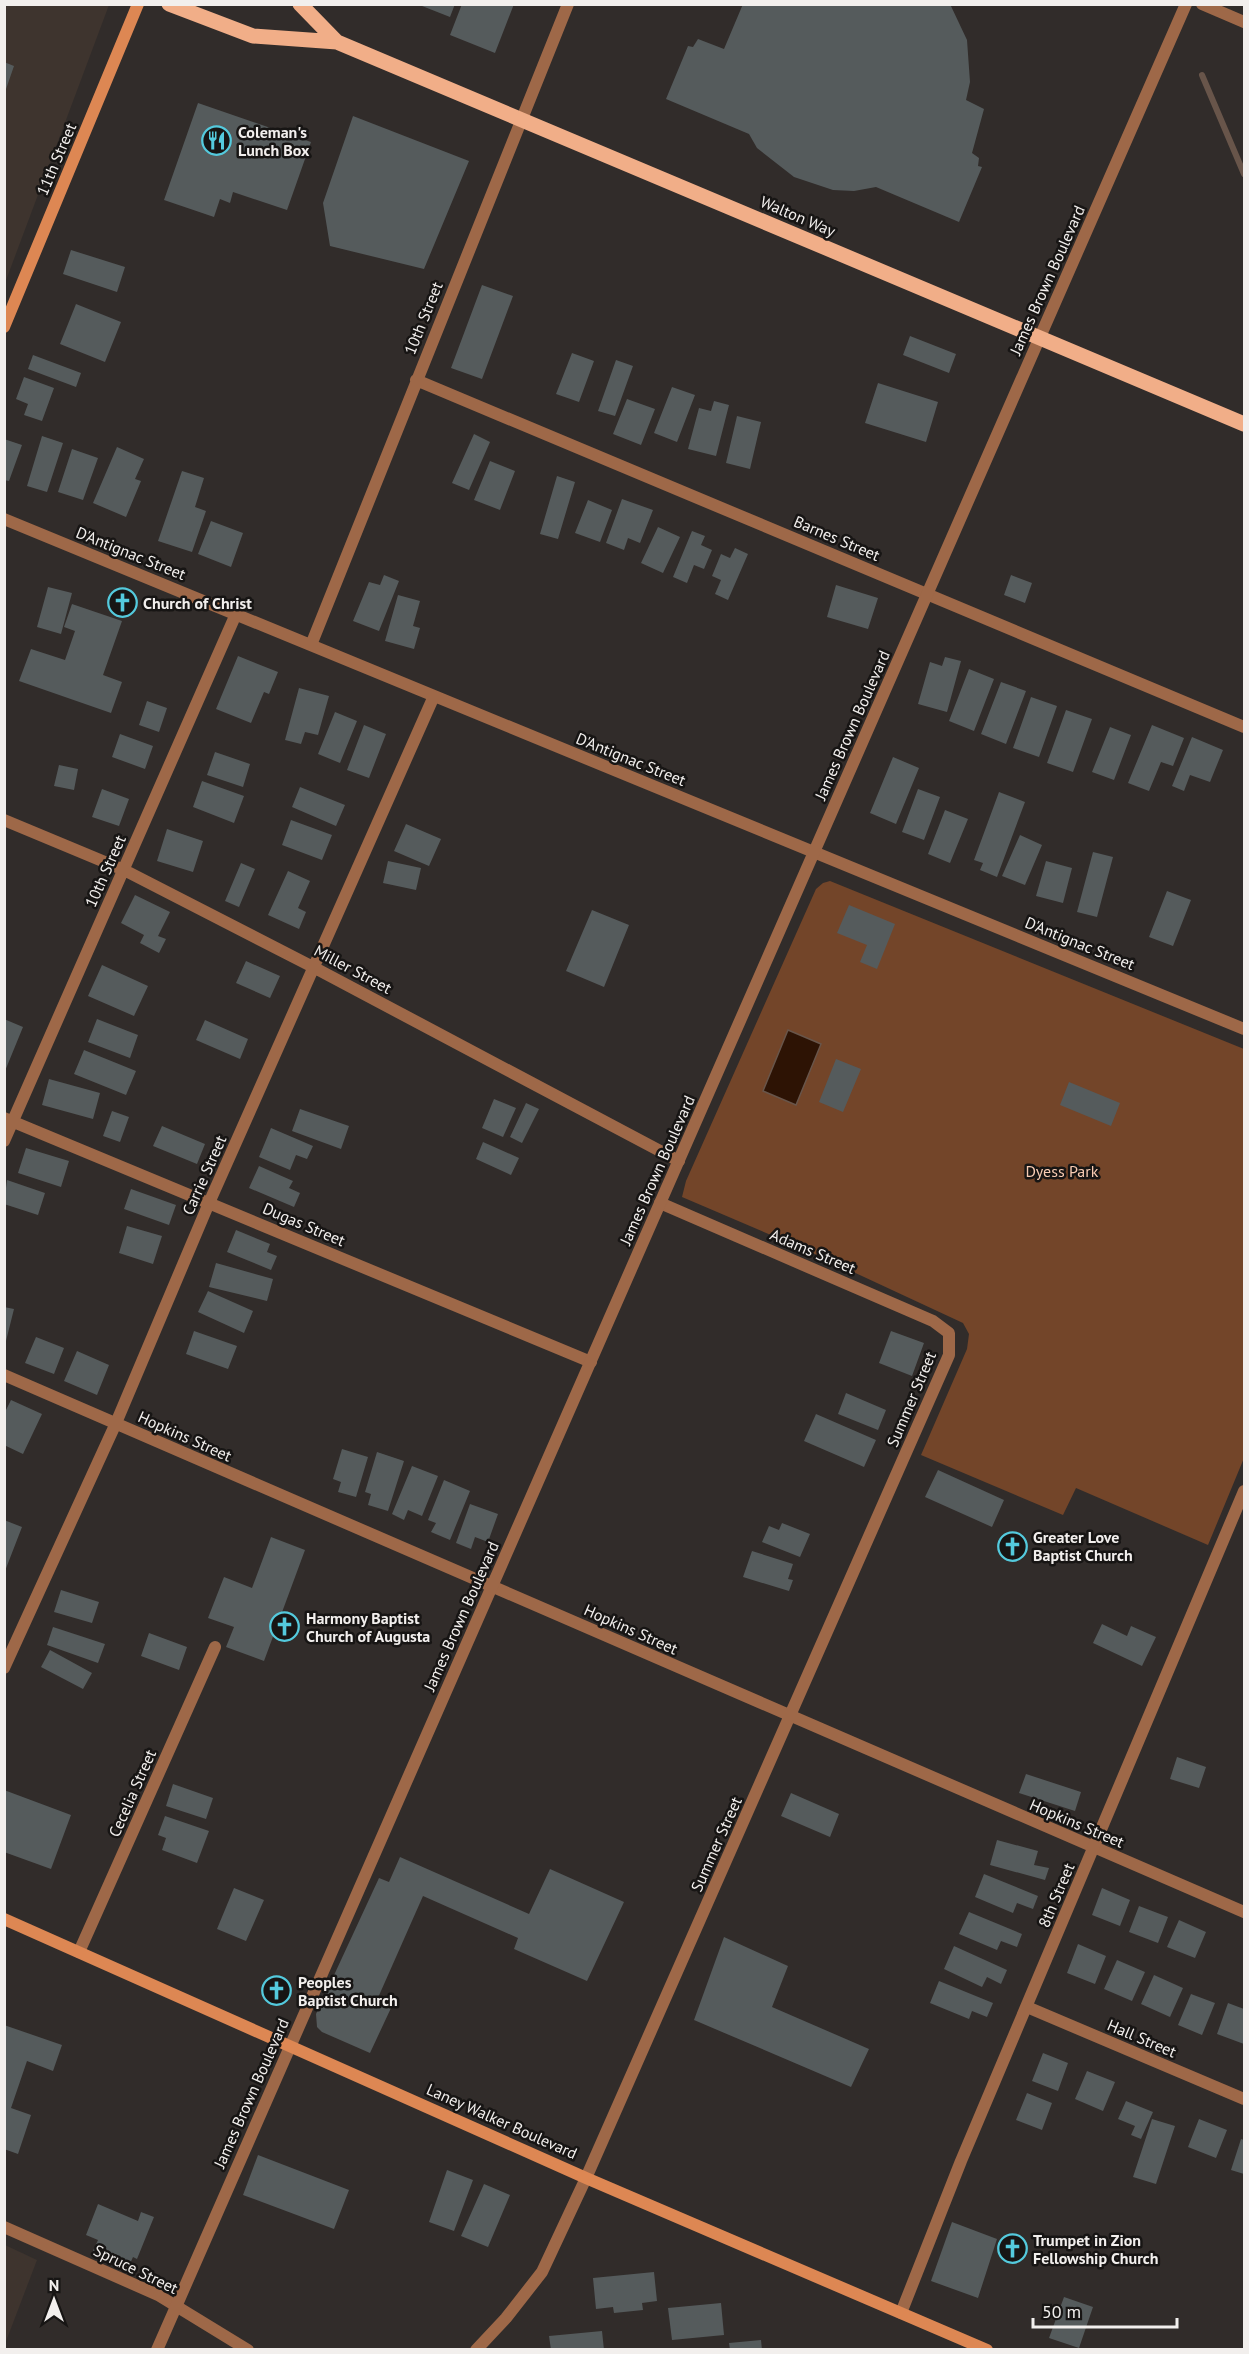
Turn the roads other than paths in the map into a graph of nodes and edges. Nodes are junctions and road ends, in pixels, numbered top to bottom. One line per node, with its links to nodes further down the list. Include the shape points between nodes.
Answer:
1 (138, 4): 10 (main road, 11th Street)
2 (169, 4): 8 (main road, Walton Way, via 253,36)
3 (300, 4): 8 (main road, Walton Way)
4 (568, 4): 9 (street, 10th Street)
5 (1186, 4): 11 (street, James Brown Boulevard)
6 (1202, 4): 7 (street)
7 (1245, 22)
8 (337, 42): 9 (main road, Walton Way)
9 (521, 120): 11 (main road, Walton Way); 12 (street, 10th Street)
10 (4, 327)
11 (1040, 338): 13 (main road, Walton Way); 15 (street, James Brown Boulevard)
12 (416, 380): 15 (street, Barnes Street); 17 (street, 10th Street)
13 (1238, 421)
14 (4, 519): 16 (street, D'Antignac Street)
15 (928, 594): 19 (street, Barnes Street); 21 (street, James Brown Boulevard)
16 (236, 614): 17 (street, D'Antignac Street); 22 (street, 10th Street)
17 (311, 645): 18 (street, D'Antignac Street)
18 (434, 696): 21 (street, D'Antignac Street); 23 (street, Carrie Street)
19 (1245, 727)
20 (4, 820): 22 (street, Miller Street)
21 (814, 852): 24 (street, D'Antignac Street); 27 (street, James Brown Boulevard)
22 (123, 870): 23 (street, Miller Street); 25 (street, 10th Street)
23 (314, 967): 27 (street, Miller Street); 28 (street, Carrie Street)
24 (1245, 1029)
25 (9, 1120): 26 (street, 10th Street); 28 (street, Dugas Street)
26 (4, 1141)
27 (679, 1161): 29 (street, James Brown Boulevard)
28 (209, 1203): 31 (street, Dugas Street); 33 (street, Carrie Street)
29 (660, 1203): 30 (street, Adams Street, via 933,1321); 31 (street, James Brown Boulevard)
30 (949, 1333): 38 (street, Summer Street, via 949,1355)
31 (591, 1362): 35 (street, James Brown Boulevard)
32 (4, 1375): 33 (street, Hopkins Street)
33 (116, 1423): 35 (street, Hopkins Street); 37 (street, Carrie Street)
34 (1245, 1491): 39 (street, 8th Street)
35 (492, 1586): 38 (street, Hopkins Street); 44 (street, James Brown Boulevard)
36 (215, 1647): 42 (street, Cecelia Street)
37 (4, 1668)
38 (791, 1717): 39 (street, Hopkins Street); 46 (street, Summer Street)
39 (1094, 1849): 40 (street, Hopkins Street); 43 (street, 8th Street)
40 (1245, 1912)
41 (4, 1919): 42 (main road, Laney Walker Boulevard)
42 (79, 1952): 44 (main road, Laney Walker Boulevard)
43 (1027, 2007): 45 (street, Hall Street); 49 (street, 8th Street)
44 (291, 2044): 46 (main road, Laney Walker Boulevard); 48 (street, James Brown Boulevard)
45 (1245, 2099)
46 (586, 2178): 49 (main road, Laney Walker Boulevard); 52 (street, Summer Street, via 542,2272)
47 (4, 2227): 48 (street, Spruce Street)
48 (176, 2306): 50 (street, James Brown Boulevard); 51 (street, Spruce Street)
49 (901, 2313): 53 (main road, Laney Walker Boulevard)
50 (157, 2349)
51 (248, 2349)
52 (476, 2349)
53 (987, 2349)

